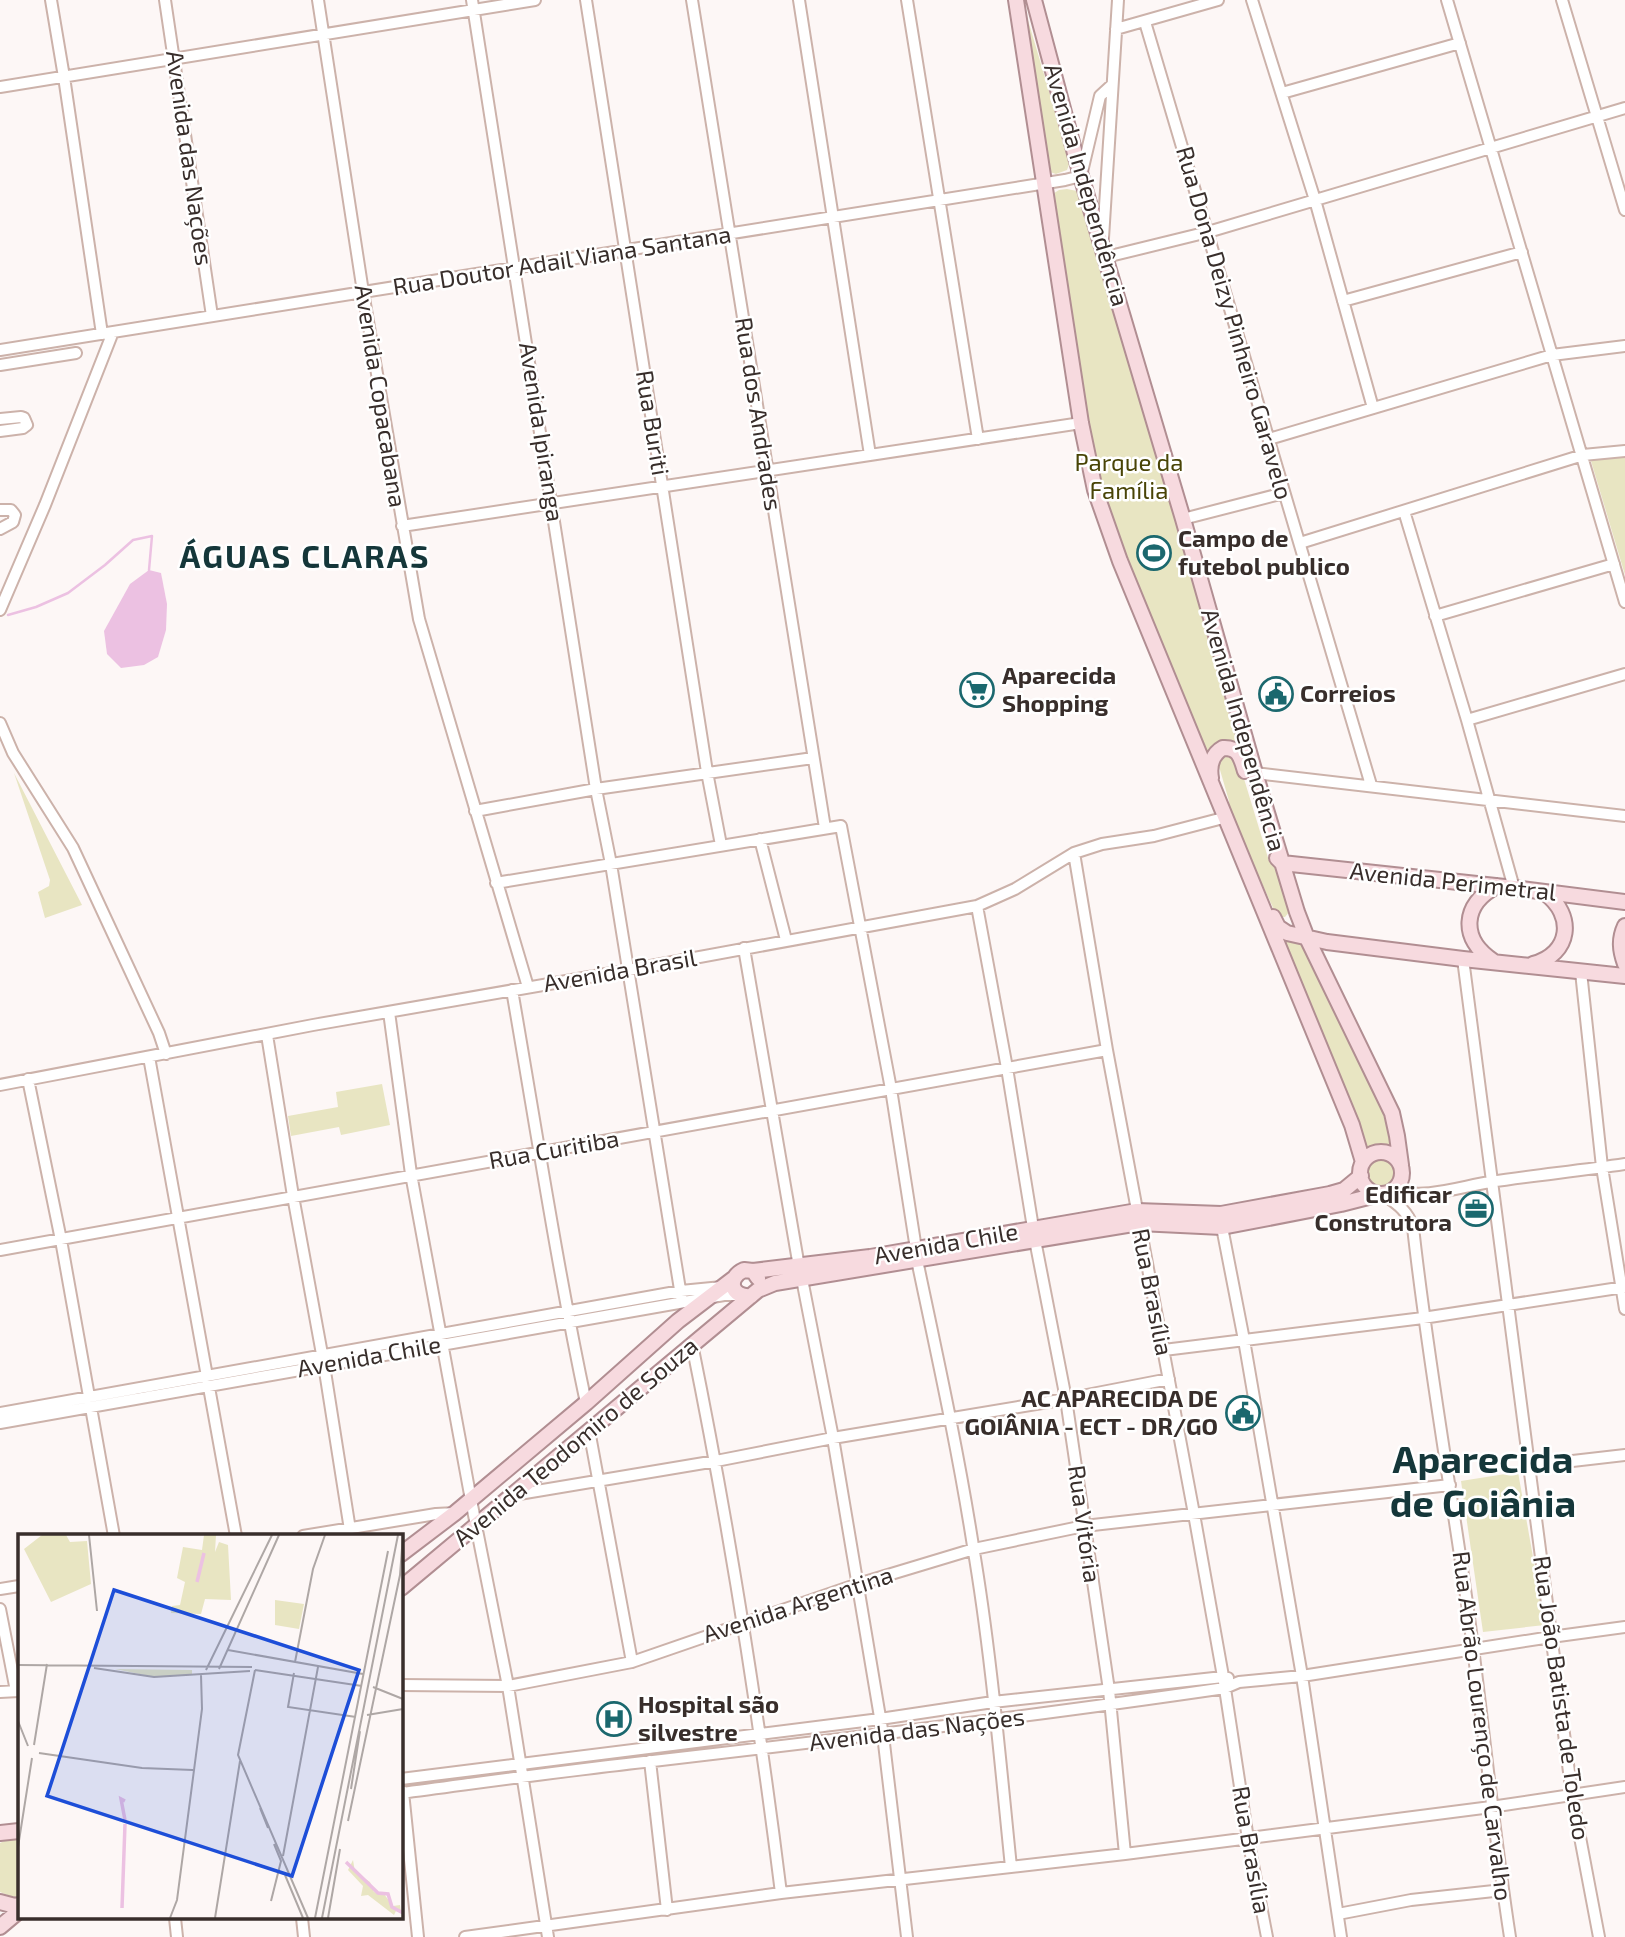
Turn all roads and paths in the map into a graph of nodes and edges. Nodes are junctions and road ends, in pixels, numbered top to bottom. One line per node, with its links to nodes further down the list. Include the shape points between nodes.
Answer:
1 (51, 0): 22 (street)
2 (165, 0): 21 (street, Avenida das Nações)
3 (318, 0): 19 (street, Avenida Copacabana)
4 (535, 0): 16 (street)
5 (586, 0): 37 (street, Rua Buriti)
6 (692, 0): 36 (street, Rua dos Andrades)
7 (799, 0): 34 (street)
8 (907, 0): 32 (street)
9 (1016, 0): 30 (main road, Avenida Independência)
10 (1034, 0): 29 (main road, Avenida Independência)
11 (1118, 0): 18 (street)
12 (1218, 0): 17 (street)
13 (1252, 0): 25 (street)
14 (1447, 0): 20 (street)
15 (1562, 0): 27 (street)
16 (473, 5): 19 (street); 40 (street, Avenida Ipiranga)
17 (1145, 22): 18 (street); 35 (street, Rua Dona Deizy Pinheiro Garavelo)
18 (1116, 29): 23 (street)
19 (324, 34): 21 (street); 41 (street, Avenida Copacabana)
20 (1460, 43): 25 (street); 28 (street)
21 (175, 59): 22 (street); 43 (street, Avenida das Nações)
22 (64, 77): 24 (street); 44 (street)
23 (1112, 85): 29 (street, via 1100,96); 38 (street)
24 (0, 87)
25 (1282, 93): 31 (street)
26 (1625, 108): 27 (street)
27 (1596, 117): 28 (street); 33 (street)
28 (1492, 149): 31 (street); 39 (street)
29 (1081, 176): 30 (street, Rua Doutor Adail Viana Santana); 38 (main road, Avenida Independência)
30 (1044, 184): 32 (street, Rua Doutor Adail Viana Santana); 52 (main road, Avenida Independência)
31 (1315, 200): 35 (street); 42 (street)
32 (939, 201): 34 (street, Rua Doutor Adail Viana Santana); 54 (street)
33 (1625, 210)
34 (833, 218): 36 (street, Rua Doutor Adail Viana Santana); 57 (street)
35 (1208, 232): 38 (street); 55 (street, Rua Dona Deizy Pinheiro Garavelo)
36 (728, 234): 37 (street, Rua Doutor Adail Viana Santana); 59 (street, Rua dos Andrades)
37 (626, 250): 40 (street, Rua Doutor Adail Viana Santana); 60 (street, Rua Buriti)
38 (1104, 251): 65 (main road, Avenida Independência)
39 (1522, 252): 42 (street); 48 (street)
40 (514, 268): 41 (street, Rua Doutor Adail Viana Santana); 62 (street, Avenida Ipiranga)
41 (363, 292): 43 (street, Rua Doutor Adail Viana Santana); 66 (street, Avenida Copacabana)
42 (1343, 301): 50 (street)
43 (212, 316): 44 (street, Rua Doutor Adail Viana Santana)
44 (107, 333): 46 (street, Rua Doutor Adail Viana Santana); 71 (street, via 45,505)
45 (1625, 346): 48 (street)
46 (0, 350)
47 (76, 353): 49 (street)
48 (1552, 355): 50 (street); 58 (street)
49 (0, 365)
50 (1373, 408): 55 (street)
51 (0, 419): 53 (street, via 21,417 27,425)
52 (1081, 423): 54 (street); 79 (main road, Avenida Independência, via 1090,471 1120,561)
53 (0, 431)
54 (978, 439): 57 (street)
55 (1269, 439): 61 (street, Rua Dona Deizy Pinheiro Garavelo)
56 (1625, 451): 58 (street)
57 (870, 455): 59 (street)
58 (1583, 455): 64 (street); 69 (street)
59 (767, 471): 60 (street); 76 (street, Rua dos Andrades)
60 (662, 487): 62 (street); 77 (street, Rua Buriti)
61 (1284, 493): 65 (street); 68 (street, Rua Dona Deizy Pinheiro Garavelo)
62 (552, 503): 66 (street); 81 (street, Avenida Ipiranga)
63 (0, 510): 67 (street, via 15,515 13,522)
64 (1404, 511): 68 (street); 72 (street)
65 (1183, 519): 78 (main road, Avenida Independência)
66 (402, 526): 83 (street, Avenida Copacabana, via 419,619)
67 (0, 529)
68 (1300, 543): 80 (street, Rua Dona Deizy Pinheiro Garavelo)
69 (1614, 564): 70 (street); 72 (street)
70 (1625, 602)
71 (0, 610)
72 (1435, 616): 74 (street)
73 (1625, 674): 74 (street)
74 (1467, 720): 82 (street)
75 (0, 723): 118 (street, via 13,753 72,848)
76 (813, 758): 77 (street); 86 (street, Rua dos Andrades)
77 (707, 772): 81 (street); 88 (street, Rua Buriti)
78 (1255, 773): 80 (street); 91 (main road, Avenida Independência)
79 (1212, 782): 85 (main road, Avenida Independência); 91 (main road, via 1214,757 1223,748 1233,749 1240,756 1268,846)
80 (1371, 785): 82 (street)
81 (596, 789): 83 (street); 92 (street, Avenida Ipiranga)
82 (1489, 800): 84 (street); 95 (street)
83 (475, 811): 93 (street, Avenida Copacabana)
84 (1625, 816)
85 (1227, 817): 89 (street, Avenida Brasil); 90 (main road, Avenida Independência)
86 (825, 828): 87 (street); 102 (street, via 841,825)
87 (760, 839): 88 (street); 104 (street)
88 (721, 845): 92 (street)
89 (1074, 853): 98 (street, Avenida Brasil); 117 (street, Rua Brasília)
90 (1241, 855): 100 (main road, via 1254,872); 130 (main road, Avenida Independência, via 1352,1125)
91 (1282, 863): 94 (main road, Avenida Perimetral); 99 (main road, Avenida Independência)
92 (611, 864): 93 (street); 110 (street, Avenida Ipiranga)
93 (496, 883): 113 (street, Avenida Copacabana)
94 (1497, 886): 95 (main road, Avenida Perimetral); 107 (main road, via 1476,902 1470,929 1474,943)
95 (1514, 888): 96 (main road, Avenida Perimetral)
96 (1545, 892): 97 (main road, Avenida Perimetral); 109 (main road, via 1564,917 1566,928 1553,955)
97 (1625, 902)
98 (978, 906): 102 (street, Avenida Brasil); 120 (street, Rua Vitória)
99 (1297, 912): 100 (main road, via 1283,922); 103 (main road, Avenida Independência)
100 (1272, 916): 103 (main road, via 1282,930)
101 (1625, 926): 108 (main road, via 1620,951)
102 (861, 927): 104 (street, Avenida Brasil); 123 (street)
103 (1307, 938): 106 (main road); 128 (main road, Avenida Independência, via 1392,1113)
104 (786, 940): 105 (street, Avenida Brasil)
105 (744, 948): 110 (street, Avenida Brasil); 124 (street)
106 (1463, 959): 107 (main road); 132 (street, Rua João Batista de Toledo)
107 (1494, 962): 109 (main road)
108 (1625, 964)
109 (1529, 965): 111 (main road)
110 (629, 970): 113 (street, Avenida Brasil); 125 (street, Avenida Ipiranga)
111 (1581, 972): 112 (main road); 129 (street)
112 (1625, 976)
113 (528, 987): 114 (street, Avenida Brasil)
114 (512, 990): 115 (street, Avenida Brasil); 126 (street)
115 (389, 1012): 116 (street, Avenida Brasil); 131 (street)
116 (267, 1035): 118 (street, Avenida Brasil); 134 (street)
117 (1107, 1050): 120 (street, Rua Curitiba); 135 (street, Rua Brasília)
118 (166, 1054): 119 (street, Avenida Brasil)
119 (149, 1057): 121 (street, Avenida Brasil); 136 (street)
120 (1007, 1068): 123 (street, Rua Curitiba); 138 (street, Rua Vitória)
121 (28, 1079): 122 (street, Avenida Brasil); 139 (street)
122 (0, 1085)
123 (891, 1089): 124 (street, Rua Curitiba); 141 (street)
124 (772, 1111): 125 (street, Rua Curitiba); 143 (street)
125 (655, 1132): 126 (street, Rua Curitiba); 147 (street, Avenida Ipiranga)
126 (541, 1153): 131 (street, Rua Curitiba); 151 (street)
127 (1625, 1164): 129 (street)
128 (1401, 1165): 130 (main road, via 1385,1152 1371,1154); 133 (main road, via 1402,1179)
129 (1602, 1167): 132 (street); 145 (street)
130 (1362, 1169): 133 (main road, via 1365,1186); 137 (main road, via 1344,1189)
131 (411, 1174): 134 (street, Rua Curitiba); 153 (street)
132 (1491, 1182): 133 (street, via 1419,1195); 149 (street, Rua João Batista de Toledo)
133 (1386, 1193): 137 (main road, via 1341,1204); 152 (street, Rua Abrão Lourenço de Carvalho, via 1402,1207 1413,1227)
134 (293, 1196): 136 (street, Rua Curitiba); 157 (street)
135 (1138, 1217): 137 (main road, Avenida Chile); 138 (main road, Avenida Chile); 156 (street, Rua Brasília)
136 (177, 1219): 139 (street, Rua Curitiba); 159 (street)
137 (1221, 1220): 154 (street)
138 (1034, 1234): 141 (main road, Avenida Chile); 160 (street, Rua Vitória)
139 (61, 1240): 140 (street, Rua Curitiba); 161 (street)
140 (0, 1250)
141 (916, 1254): 143 (main road, Avenida Chile); 164 (street)
142 (753, 1271): 143 (main road, Avenida Chile); 144 (main road, Avenida Chile, via 739,1271); 146 (main road, via 759,1280)
143 (801, 1273): 146 (main road, Avenida Chile); 167 (street)
144 (727, 1283): 146 (main road); 147 (street, Avenida Chile); 148 (main road, Avenida Teodomiro de Souza)
145 (1623, 1287): 149 (street); 150 (street)
146 (749, 1293): 148 (street, Avenida Chile); 155 (main road, Avenida Teodomiro de Souza)
147 (682, 1297): 148 (street, Avenida Chile); 151 (street, Avenida Chile)
148 (707, 1299): 162 (main road, Avenida Teodomiro de Souza)
149 (1508, 1307): 152 (street); 170 (street, Rua João Batista de Toledo)
150 (1625, 1309)
151 (568, 1317): 153 (street, Avenida Chile); 162 (street)
152 (1423, 1318): 154 (street); 172 (street, Rua Abrão Lourenço de Carvalho)
153 (442, 1339): 157 (street, Avenida Chile); 174 (street)
154 (1244, 1340): 156 (street); 175 (street)
155 (692, 1344): 166 (main road, Avenida Teodomiro de Souza); 169 (street)
156 (1164, 1350): 158 (street, Rua Brasília)
157 (323, 1360): 159 (street, Avenida Chile); 180 (street)
158 (1169, 1379): 160 (street); 177 (street, Rua Brasília)
159 (208, 1381): 161 (street, Avenida Chile); 182 (street)
160 (1066, 1399): 164 (street); 179 (street, Rua Vitória)
161 (90, 1402): 163 (street, Avenida Chile); 165 (street, Avenida Chile); 181 (street)
162 (586, 1403): 174 (main road, Avenida Teodomiro de Souza)
163 (0, 1413)
164 (951, 1418): 167 (street); 184 (street)
165 (0, 1423)
166 (589, 1430): 171 (street); 173 (main road, Avenida Teodomiro de Souza)
167 (833, 1438): 169 (street); 186 (street)
168 (1625, 1455): 170 (street)
169 (716, 1461): 171 (street); 191 (street)
170 (1529, 1466): 193 (street, Rua João Batista de Toledo)
171 (597, 1481): 173 (street); 195 (street)
172 (1450, 1485): 175 (street, Avenida Argentina); 194 (street, Rua Abrão Lourenço de Carvalho)
173 (512, 1495): 178 (main road, Avenida Teodomiro de Souza)
174 (471, 1500): 176 (main road, Avenida Teodomiro de Souza); 178 (street)
175 (1273, 1505): 177 (street, Avenida Argentina); 196 (street)
176 (456, 1513): 180 (street); 185 (main road, Avenida Teodomiro de Souza)
177 (1194, 1514): 179 (street, Avenida Argentina); 197 (street, Rua Brasília)
178 (476, 1526): 188 (main road, Avenida Teodomiro de Souza); 199 (street)
179 (1084, 1526): 184 (street, Avenida Argentina); 200 (street, Rua Vitória)
180 (351, 1532): 183 (street)
181 (114, 1534)
182 (236, 1534)
183 (327, 1534)
184 (974, 1549): 186 (street, Avenida Argentina); 203 (street)
185 (402, 1553)
186 (858, 1584): 191 (street, Avenida Argentina); 205 (street)
187 (18, 1586): 189 (street)
188 (402, 1587)
189 (0, 1589)
190 (0, 1609): 201 (street)
191 (743, 1622): 195 (street, Avenida Argentina); 207 (street)
192 (1625, 1627): 193 (street)
193 (1551, 1637): 194 (street); 216 (street, Rua João Batista de Toledo)
194 (1473, 1650): 196 (street); 217 (street, Rua Abrão Lourenço de Carvalho)
195 (632, 1661): 199 (street, Avenida Argentina)
196 (1301, 1676): 197 (street); 218 (street)
197 (1224, 1682): 200 (street, Avenida das Nações); 204 (street, Avenida das Nações); 219 (street, Rua Brasília)
198 (402, 1685): 199 (street, Avenida Argentina)
199 (508, 1686): 211 (street)
200 (1109, 1690): 203 (street, Avenida das Nações); 204 (street, Rua Vitória)
201 (17, 1691): 202 (street)
202 (0, 1692)
203 (993, 1702): 205 (street, Avenida das Nações); 206 (street)
204 (1110, 1705): 206 (street, Avenida das Nações); 220 (street, Rua Vitória)
205 (880, 1719): 207 (street, Avenida das Nações); 208 (street)
206 (995, 1720): 208 (street, Avenida das Nações); 221 (street)
207 (761, 1733): 209 (street); 211 (street, Avenida das Nações)
208 (883, 1735): 209 (street, Avenida das Nações); 222 (street)
209 (763, 1748): 210 (street, Avenida das Nações); 224 (street)
210 (650, 1761): 212 (street, Avenida das Nações); 227 (street)
211 (520, 1764): 212 (street); 213 (street, Avenida das Nações)
212 (522, 1778): 215 (street, Avenida das Nações); 231 (street)
213 (402, 1779)
214 (1625, 1787): 216 (street)
215 (402, 1792): 232 (street)
216 (1572, 1795): 217 (street); 238 (street, Rua João Batista de Toledo)
217 (1491, 1807): 218 (street); 223 (street, Rua Abrão Lourenço de Carvalho)
218 (1325, 1828): 219 (street); 229 (street)
219 (1248, 1839): 220 (street); 235 (street, Rua Brasília)
220 (1125, 1854): 221 (street)
221 (1011, 1867): 222 (street)
222 (899, 1878): 224 (street); 234 (street)
223 (1503, 1891): 229 (street, via 1411,1900); 237 (street, Rua Abrão Lourenço de Carvalho)
224 (781, 1893): 227 (street)
225 (0, 1902): 226 (main road)
226 (18, 1905)
227 (667, 1910): 231 (street)
228 (18, 1912): 230 (main road)
229 (1338, 1914): 236 (street)
230 (0, 1927)
231 (548, 1932): 233 (street)
232 (418, 1937)
233 (465, 1937)
234 (907, 1937)
235 (1267, 1937)
236 (1341, 1937)
237 (1510, 1937)
238 (1600, 1937)

